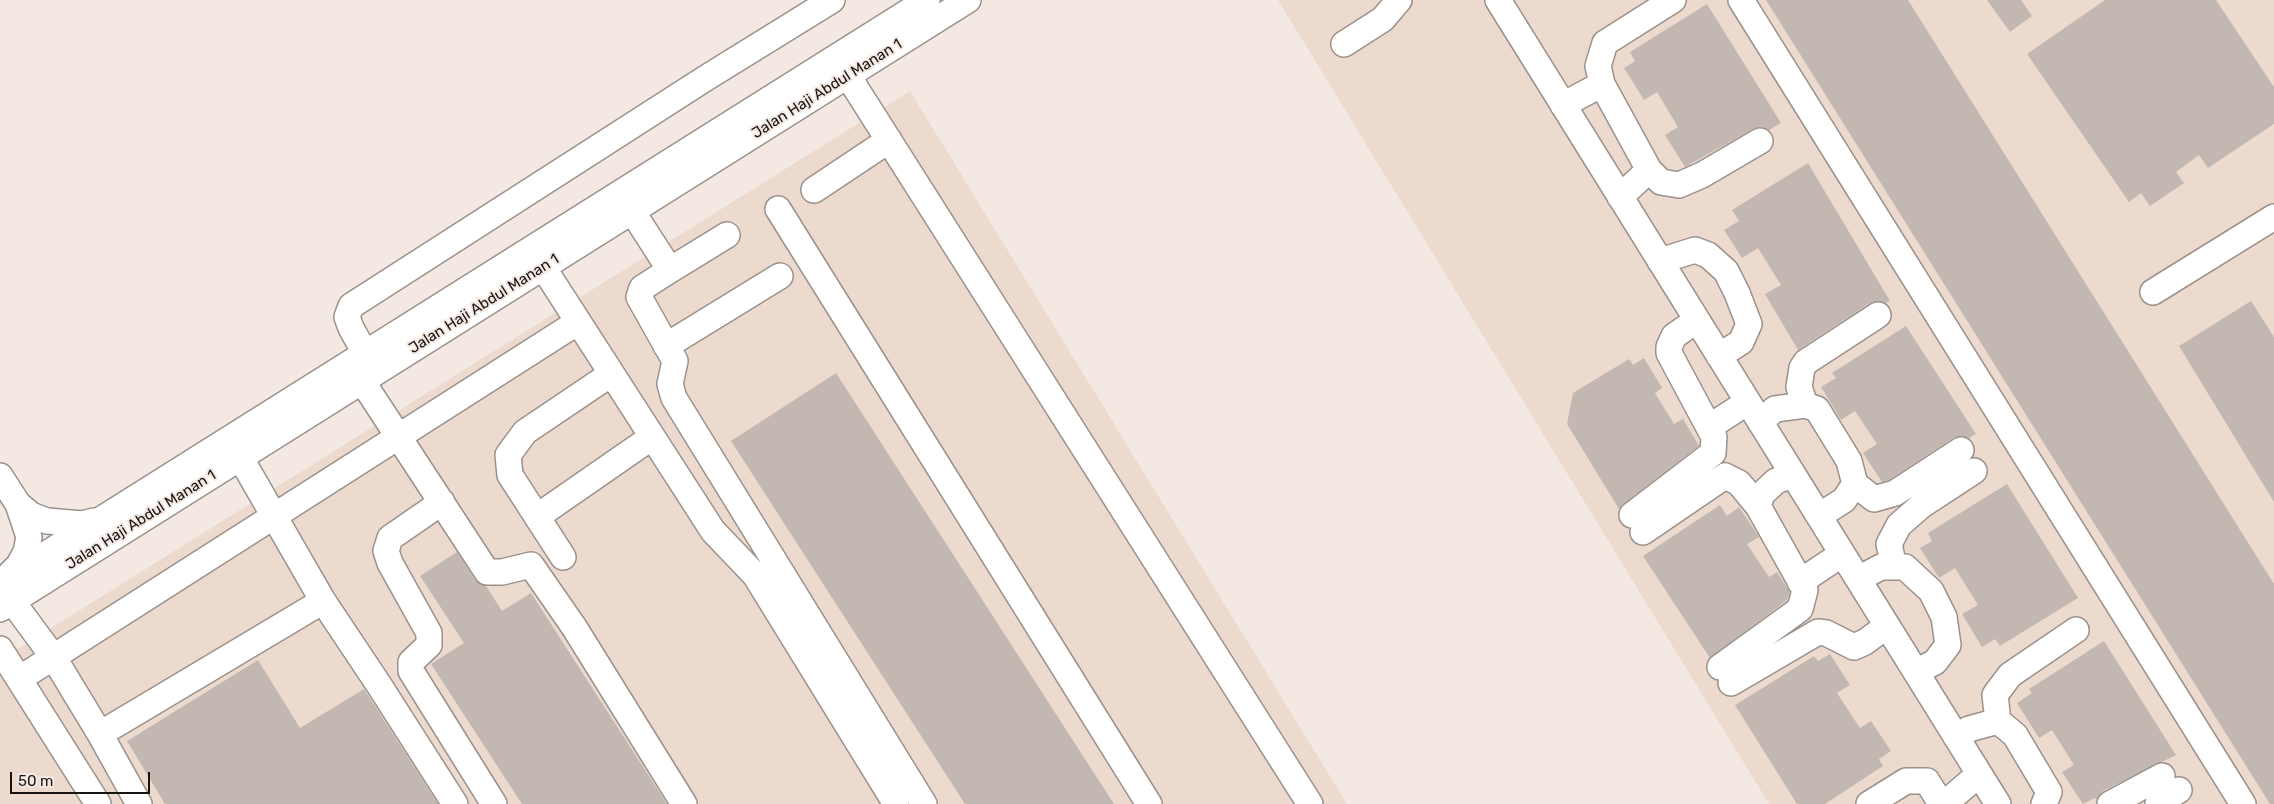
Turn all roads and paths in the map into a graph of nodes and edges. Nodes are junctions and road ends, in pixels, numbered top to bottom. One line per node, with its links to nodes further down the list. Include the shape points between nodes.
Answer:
1 (832, 0): 29 (street, via 351,306 347,317)
2 (927, 0): 29 (street, Jalan Haji Abdul Manan 1)
3 (968, 0): 9 (street, Jalan Haji Abdul Manan 1)
4 (1399, 0): 8 (street, via 1383,19)
5 (1498, 0): 11 (street)
6 (1673, 0): 10 (street, via 1605,43 1598,66)
7 (1741, 0): 83 (street)
8 (1344, 44)
9 (848, 76): 12 (street); 18 (street, Jalan Haji Abdul Manan 1)
10 (1602, 84): 11 (street); 14 (street)
11 (1563, 105): 16 (street)
12 (889, 140): 15 (street); 78 (street)
13 (1760, 141): 14 (street, via 1679,185 1661,182)
14 (1649, 170): 16 (street)
15 (814, 190)
16 (1620, 197): 21 (street)
17 (778, 209): 77 (street)
18 (632, 211): 22 (street, Jalan Haji Abdul Manan 1); 23 (street)
19 (2273, 219): 25 (street)
20 (727, 235): 23 (street)
21 (1660, 261): 27 (street); 31 (street, via 1695,250 1708,255 1726,271 1749,324 1741,342)
22 (543, 267): 28 (street); 33 (street, Jalan Haji Abdul Manan 1)
23 (670, 270): 30 (street, via 642,288 639,297)
24 (780, 276): 30 (street)
25 (2153, 292)
26 (1878, 315): 34 (street, via 1806,362 1799,386)
27 (1697, 320): 31 (street); 36 (street, via 1674,336 1669,353)
28 (578, 322): 32 (street); 37 (street)
29 (358, 341): 51 (street, Jalan Haji Abdul Manan 1)
30 (666, 346): 76 (street, via 676,364 670,384 674,398)
31 (1719, 356): 35 (street)
32 (611, 374): 38 (street); 49 (street, via 525,432 508,456 510,475)
33 (362, 381): 37 (street); 40 (street, Jalan Haji Abdul Manan 1)
34 (1805, 405): 35 (street); 44 (street, via 1817,409 1849,461)
35 (1754, 412): 36 (street); 42 (street)
36 (1709, 428): 47 (street, via 1714,438 1713,453 1638,523 1724,476 1739,483)
37 (399, 437): 45 (street); 48 (street)
38 (652, 437): 49 (street); 75 (street, via 713,531 755,576)
39 (1961, 450): 44 (street, via 1895,493 1874,499)
40 (240, 457): 48 (street); 57 (street, Jalan Haji Abdul Manan 1)
41 (1974, 471): 54 (street, via 1922,505 1899,525 1889,544)
42 (1793, 475): 47 (street, via 1776,482 1762,494); 50 (street)
43 (0, 476): 46 (street)
44 (1855, 484): 50 (street, via 1844,500)
45 (442, 502): 73 (street, via 390,538 386,551 429,633 429,645 412,662 411,671); 74 (street, via 487,572 531,566 574,627)
46 (18, 504): 51 (street, via 31,515 47,521 82,524); 57 (street, via 29,537 26,552)
47 (1758, 506): 56 (street)
48 (274, 516): 58 (street); 62 (street)
49 (538, 516): 53 (street)
50 (1819, 516): 52 (street)
51 (100, 519): 57 (street, Jalan Haji Abdul Manan 1)
52 (1842, 554): 55 (street); 56 (street)
53 (563, 557)
54 (1894, 567): 55 (street, via 1881,567); 63 (street, via 1905,567 1931,591 1944,617 1948,646 1935,662)
55 (1858, 580): 59 (street)
56 (1800, 582): 59 (street, via 1805,590 1800,609 1726,675 1818,632 1854,647)
57 (4, 594): 62 (street)
58 (322, 600): 66 (street); 72 (street)
59 (1887, 626): 63 (street)
60 (2076, 630): 65 (street, via 2010,675 1995,695)
61 (0, 649): 64 (street)
62 (54, 658): 64 (street); 66 (street)
63 (1916, 672): 67 (street)
64 (19, 679): 70 (street)
65 (1998, 721): 67 (street, via 1969,729); 69 (street, via 2015,735)
66 (100, 734): 71 (street)
67 (1956, 737): 68 (street)
68 (1979, 774): 79 (street, via 1948,801 1938,798 1927,781 1906,781); 80 (street)
69 (2050, 800)
70 (98, 804)
71 (139, 804)
72 (455, 804)
73 (494, 804)
74 (684, 804)
75 (896, 804)
76 (924, 804)
77 (1149, 804)
78 (1310, 804)
79 (1869, 804)
80 (1998, 804)
81 (2110, 804): 82 (street, via 2170,783)
82 (2158, 804)
83 (2243, 804)

